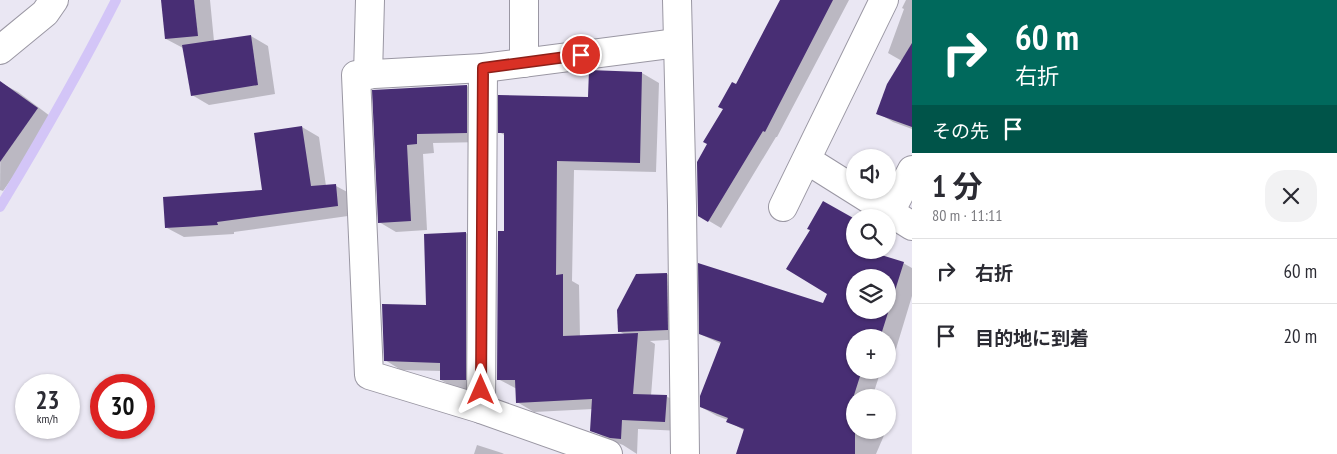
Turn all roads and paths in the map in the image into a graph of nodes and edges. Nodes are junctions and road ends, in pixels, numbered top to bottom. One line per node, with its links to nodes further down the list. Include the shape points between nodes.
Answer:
1 (54, 0): 7 (street, via 44,13)
2 (370, 0): 10 (street)
3 (524, 0): 8 (street)
4 (677, 0): 6 (street)
5 (884, 0): 11 (street)
6 (677, 42): 8 (street); 17 (street)
7 (0, 50)
8 (524, 63): 9 (street)
9 (483, 68): 10 (street); 15 (street)
10 (368, 74): 15 (street, via 356,75 369,375)
11 (807, 160): 13 (street); 14 (street)
12 (912, 170): 14 (street)
13 (783, 208)
14 (901, 219)
15 (481, 409): 16 (street)
16 (608, 454)
17 (685, 454)

